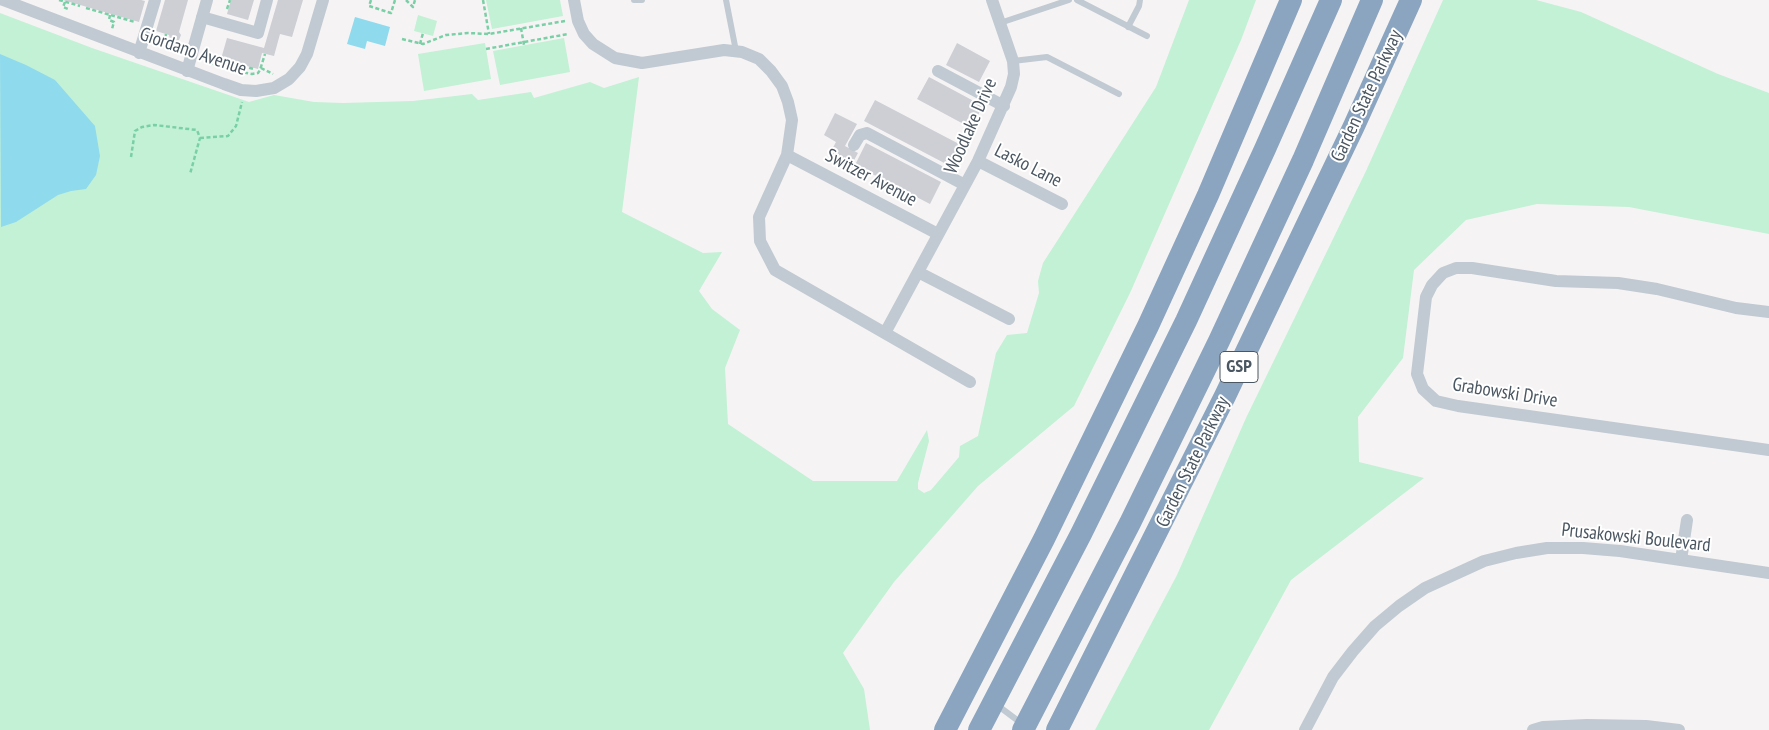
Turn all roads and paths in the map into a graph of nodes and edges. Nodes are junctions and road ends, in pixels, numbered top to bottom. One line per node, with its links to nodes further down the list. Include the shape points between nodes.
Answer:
1 (59, 0): 25 (path)
2 (155, 0): 49 (street)
3 (207, 0): 31 (street)
4 (267, 0): 31 (street, via 258,33)
5 (323, 0): 62 (street, Giordano Avenue, via 300,67 274,88)
6 (370, 0): 7 (path, via 369,6 391,13)
7 (395, 0)
8 (406, 0): 9 (path, via 413,7)
9 (415, 0)
10 (483, 0): 41 (path)
11 (574, 0): 48 (street, via 584,34 593,44 616,58 642,63 724,50)
12 (634, 0): 13 (lane)
13 (642, 0)
14 (726, 0): 48 (lane)
15 (992, 0): 34 (street, Woodlake Drive)
16 (1069, 0): 34 (lane)
17 (1140, 0): 36 (lane)
18 (1291, 0): 85 (highway, via 1216,178 1144,335 1032,564)
19 (1331, 0): 83 (highway, via 1178,339)
20 (1372, 0): 84 (highway, Garden State Parkway / GSP, via 1306,153 1208,364 1126,532)
21 (1411, 0): 87 (highway, Garden State Parkway / GSP, via 1222,403)
22 (7, 1): 49 (street, Giordano Avenue)
23 (230, 1): 28 (path)
24 (1082, 1): 36 (lane)
25 (64, 2): 26 (path); 30 (path, via 63,7 68,9)
26 (79, 6)
27 (87, 8): 29 (path)
28 (228, 9)
29 (108, 14): 32 (path); 38 (path, via 109,20 114,22)
30 (66, 15)
31 (202, 17): 59 (street)
32 (132, 21)
33 (565, 21): 37 (path)
34 (1000, 23): 54 (street, Woodlake Drive)
35 (522, 24): 37 (path)
36 (1128, 27): 43 (lane)
37 (522, 28): 41 (path); 45 (path)
38 (111, 33)
39 (166, 34): 50 (path, via 165,39 170,41)
40 (423, 34): 46 (path)
41 (489, 34): 46 (path, via 451,34)
42 (568, 34): 45 (path)
43 (1147, 36)
44 (402, 39): 46 (path)
45 (524, 43): 47 (path)
46 (420, 44)
47 (486, 49)
48 (736, 51): 67 (street, via 759,59 782,86 792,120)
49 (140, 53): 59 (street, Giordano Avenue)
50 (166, 53)
51 (209, 53): 56 (path, via 211,63)
52 (265, 54): 57 (path)
53 (226, 61): 55 (path)
54 (1013, 61): 63 (lane, via 1047,57); 64 (street, Woodlake Drive, via 1014,74)
55 (237, 64): 56 (path, via 239,68 226,64); 58 (path)
56 (224, 68): 57 (path, via 252,74)
57 (261, 68): 61 (path)
58 (253, 69)
59 (186, 70): 62 (street, Giordano Avenue)
60 (938, 71): 64 (street)
61 (277, 76)
62 (245, 91): 65 (path, via 236,126 228,136)
63 (1119, 94)
64 (1004, 106): 69 (street, Woodlake Drive)
65 (200, 138): 68 (path, via 197,130 154,125 142,127 135,131); 70 (path)
66 (854, 145): 71 (street, via 860,135 867,133)
67 (787, 155): 73 (street, Switzer Avenue); 77 (street, via 759,217 760,241 775,270)
68 (130, 157)
69 (978, 161): 71 (street, Woodlake Drive); 72 (street, Lasko Lane)
70 (190, 174)
71 (965, 185): 73 (street, Woodlake Drive)
72 (1062, 204)
73 (938, 234): 74 (street, Woodlake Drive)
74 (918, 272): 76 (street); 77 (street, Woodlake Drive)
75 (1769, 312): 79 (street, Grabowski Drive, via 1736,308 1657,289 1556,281 1456,268 1442,273 1426,297 1417,374 1423,389 1436,400 1458,406)
76 (1009, 319)
77 (885, 333): 78 (street)
78 (970, 382)
79 (1769, 450)
80 (1687, 520): 81 (street)
81 (1681, 560): 82 (street, Prusakowski Boulevard); 88 (street, Prusakowski Boulevard, via 1583,548 1547,548 1484,561 1454,573 1425,588 1375,626 1332,677)
82 (1769, 573)
83 (994, 703): 84 (lane); 86 (highway)
84 (1024, 728)
85 (945, 730)
86 (979, 730)
87 (1057, 730)
88 (1305, 730)
89 (1533, 730): 90 (street, via 1587,725)
90 (1679, 730)

